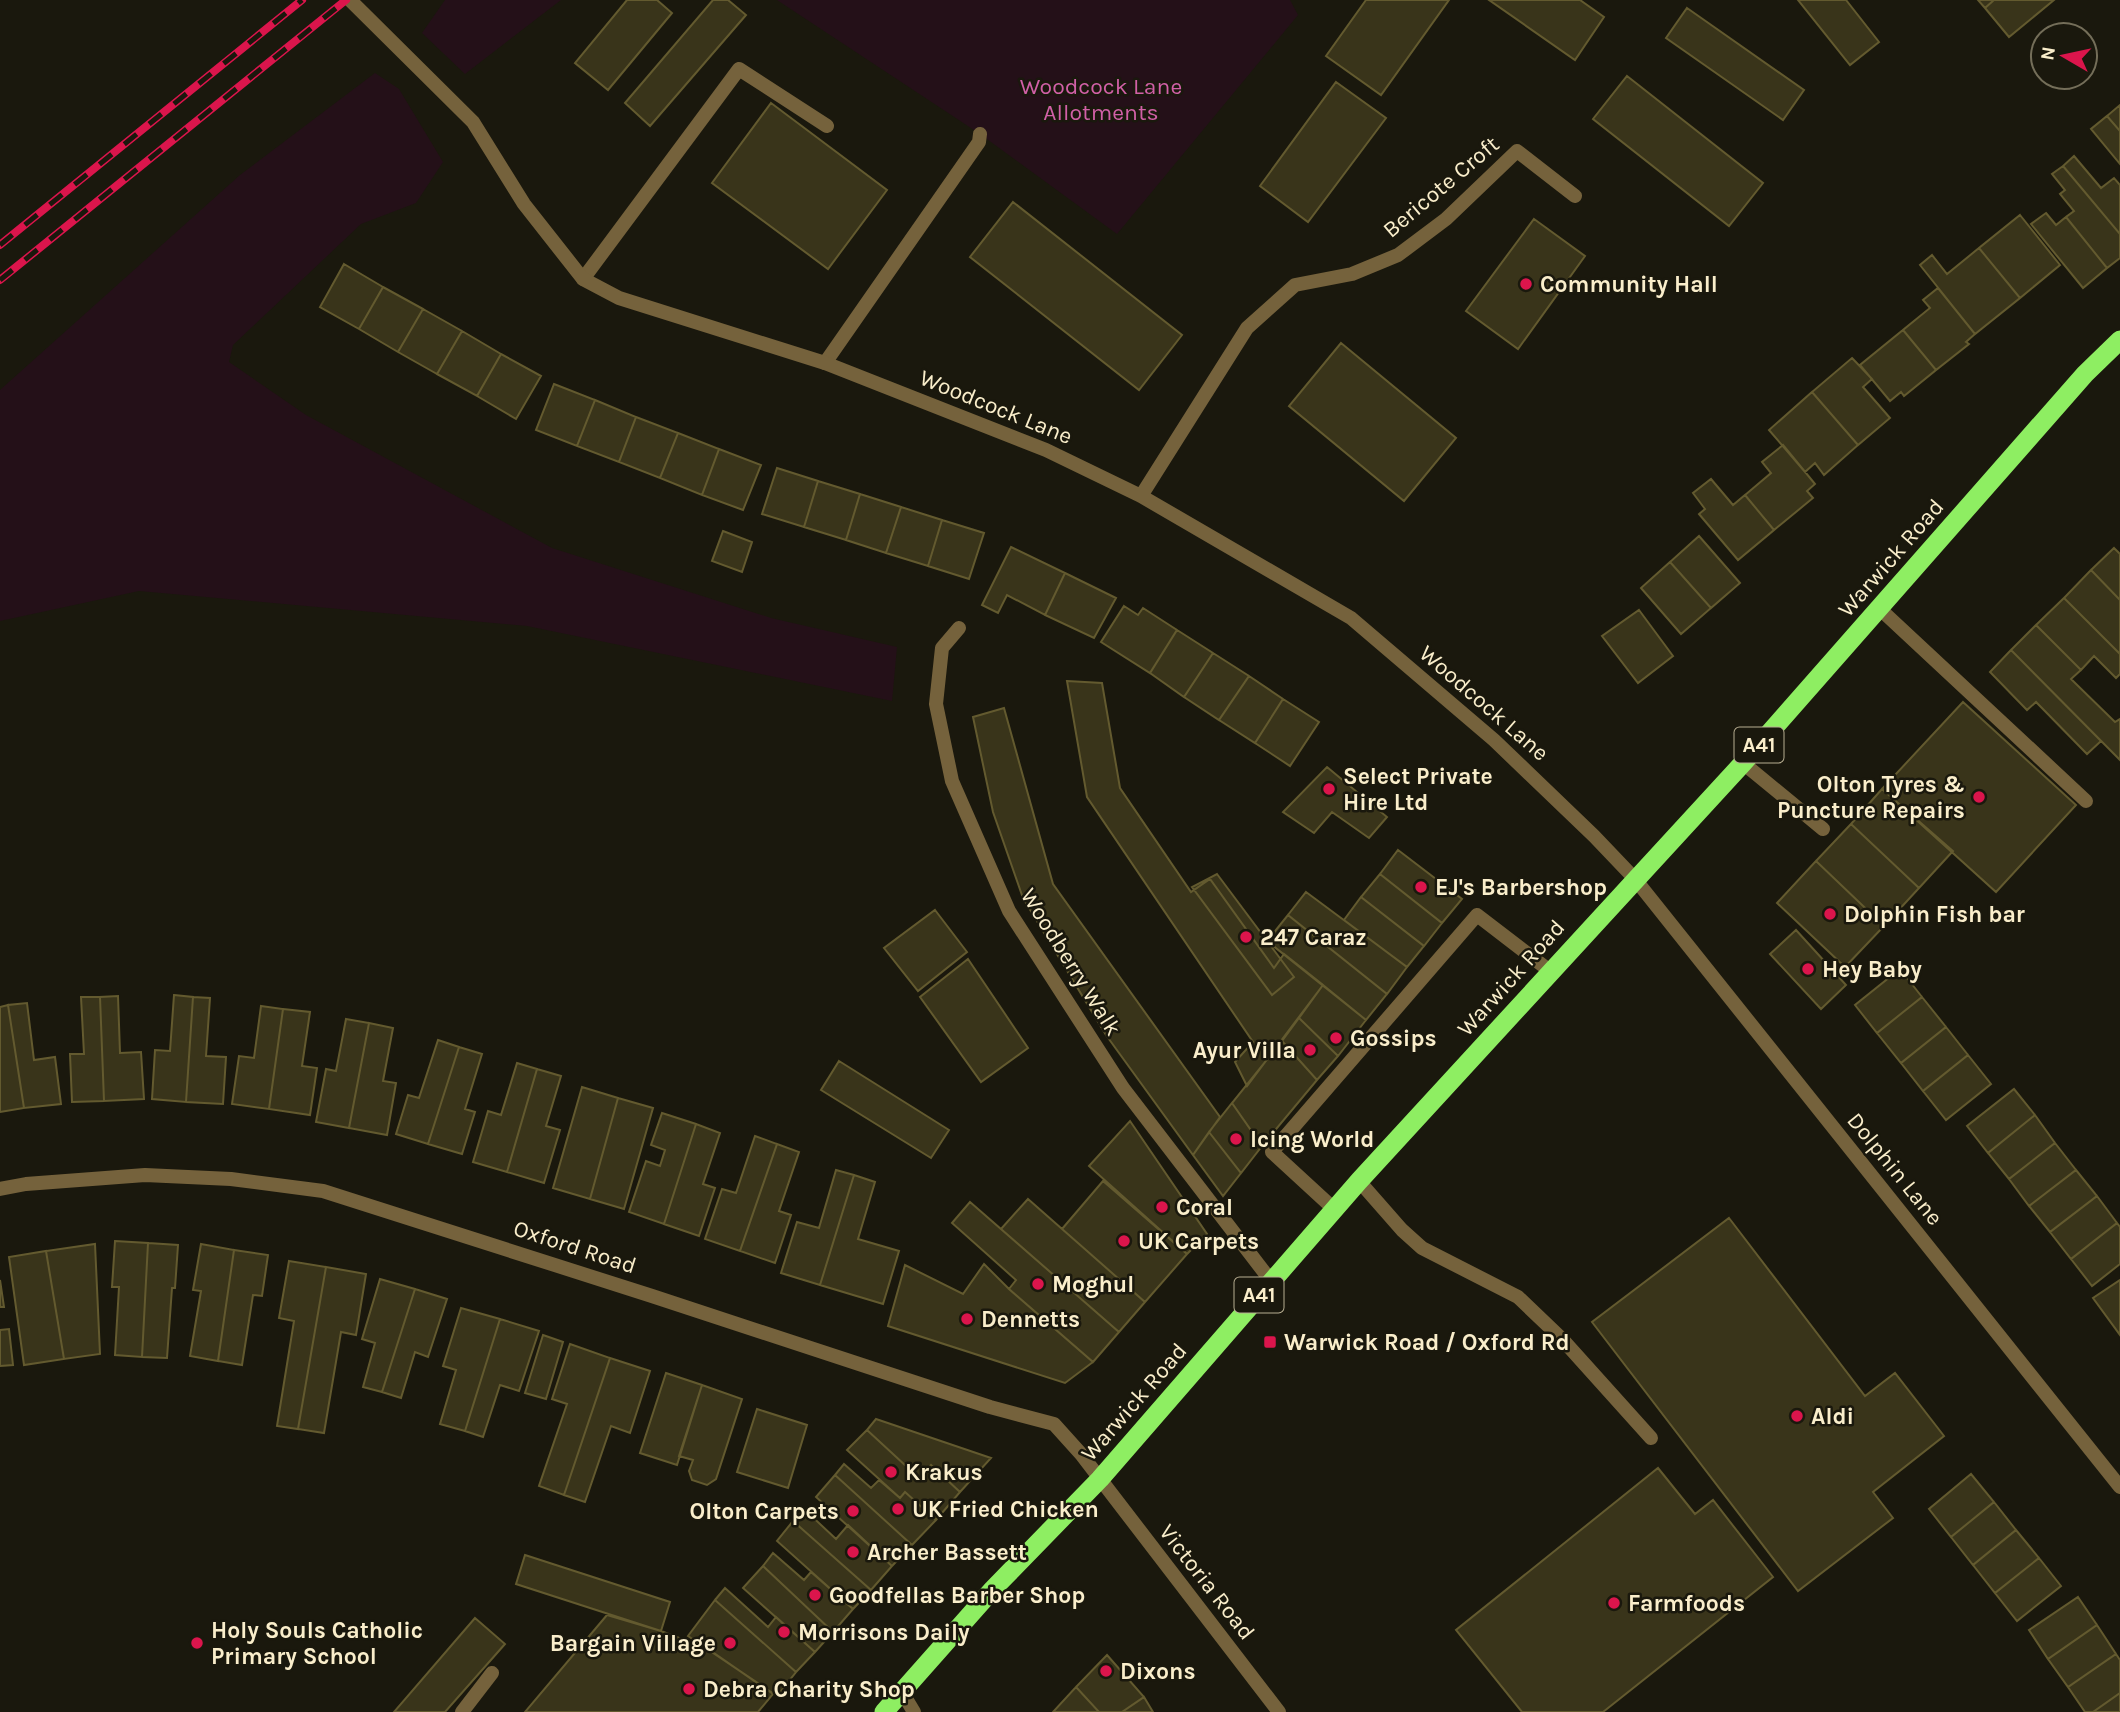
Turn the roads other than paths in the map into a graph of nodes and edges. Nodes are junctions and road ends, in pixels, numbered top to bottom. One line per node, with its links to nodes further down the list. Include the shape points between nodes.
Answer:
1 (350, 0): 5 (street, Woodcock Lane, via 473,122 524,204)
2 (827, 126): 5 (street, via 738,69)
3 (980, 134): 7 (street, via 979,142)
4 (1575, 196): 8 (street, Bericote Croft, via 1517,151 1446,219 1398,255 1352,274 1295,285 1247,328)
5 (583, 279): 7 (street, Woodcock Lane, via 620,298)
6 (2120, 340): 9 (highway, Warwick Road / A41)
7 (825, 363): 8 (street, Woodcock Lane, via 1046,450)
8 (1141, 496): 14 (street, Woodcock Lane, via 1351,618 1494,740)
9 (1880, 609): 11 (highway, Warwick Road / A41); 12 (street)
10 (959, 628): 19 (street, Woodberry Walk, via 942,648 936,704 953,781 1009,911 1123,1088)
11 (1743, 763): 13 (street); 14 (highway, Warwick Road / A41)
12 (2086, 801)
13 (1823, 829)
14 (1634, 879): 15 (highway, Warwick Road / A41); 22 (street, Dolphin Lane)
15 (1550, 971): 16 (highway, Warwick Road / A41); 18 (street, via 1477,915 1272,1152)
16 (1359, 1181): 18 (highway, Warwick Road / A41); 20 (street, via 1422,1248 1518,1297)
17 (0, 1189): 21 (street, Oxford Road, via 145,1175 231,1179 323,1191 1054,1424)
18 (1334, 1209): 19 (highway, Warwick Road / A41)
19 (1271, 1281): 21 (highway, Warwick Road / A41)
20 (1651, 1438)
21 (1100, 1479): 24 (highway, Warwick Road / A41); 28 (street, Victoria Road)
22 (2120, 1487)
23 (492, 1673): 25 (street)
24 (902, 1692): 26 (highway, Warwick Road / A41); 27 (street)
25 (462, 1712)
26 (884, 1712)
27 (914, 1712)
28 (1279, 1712)

